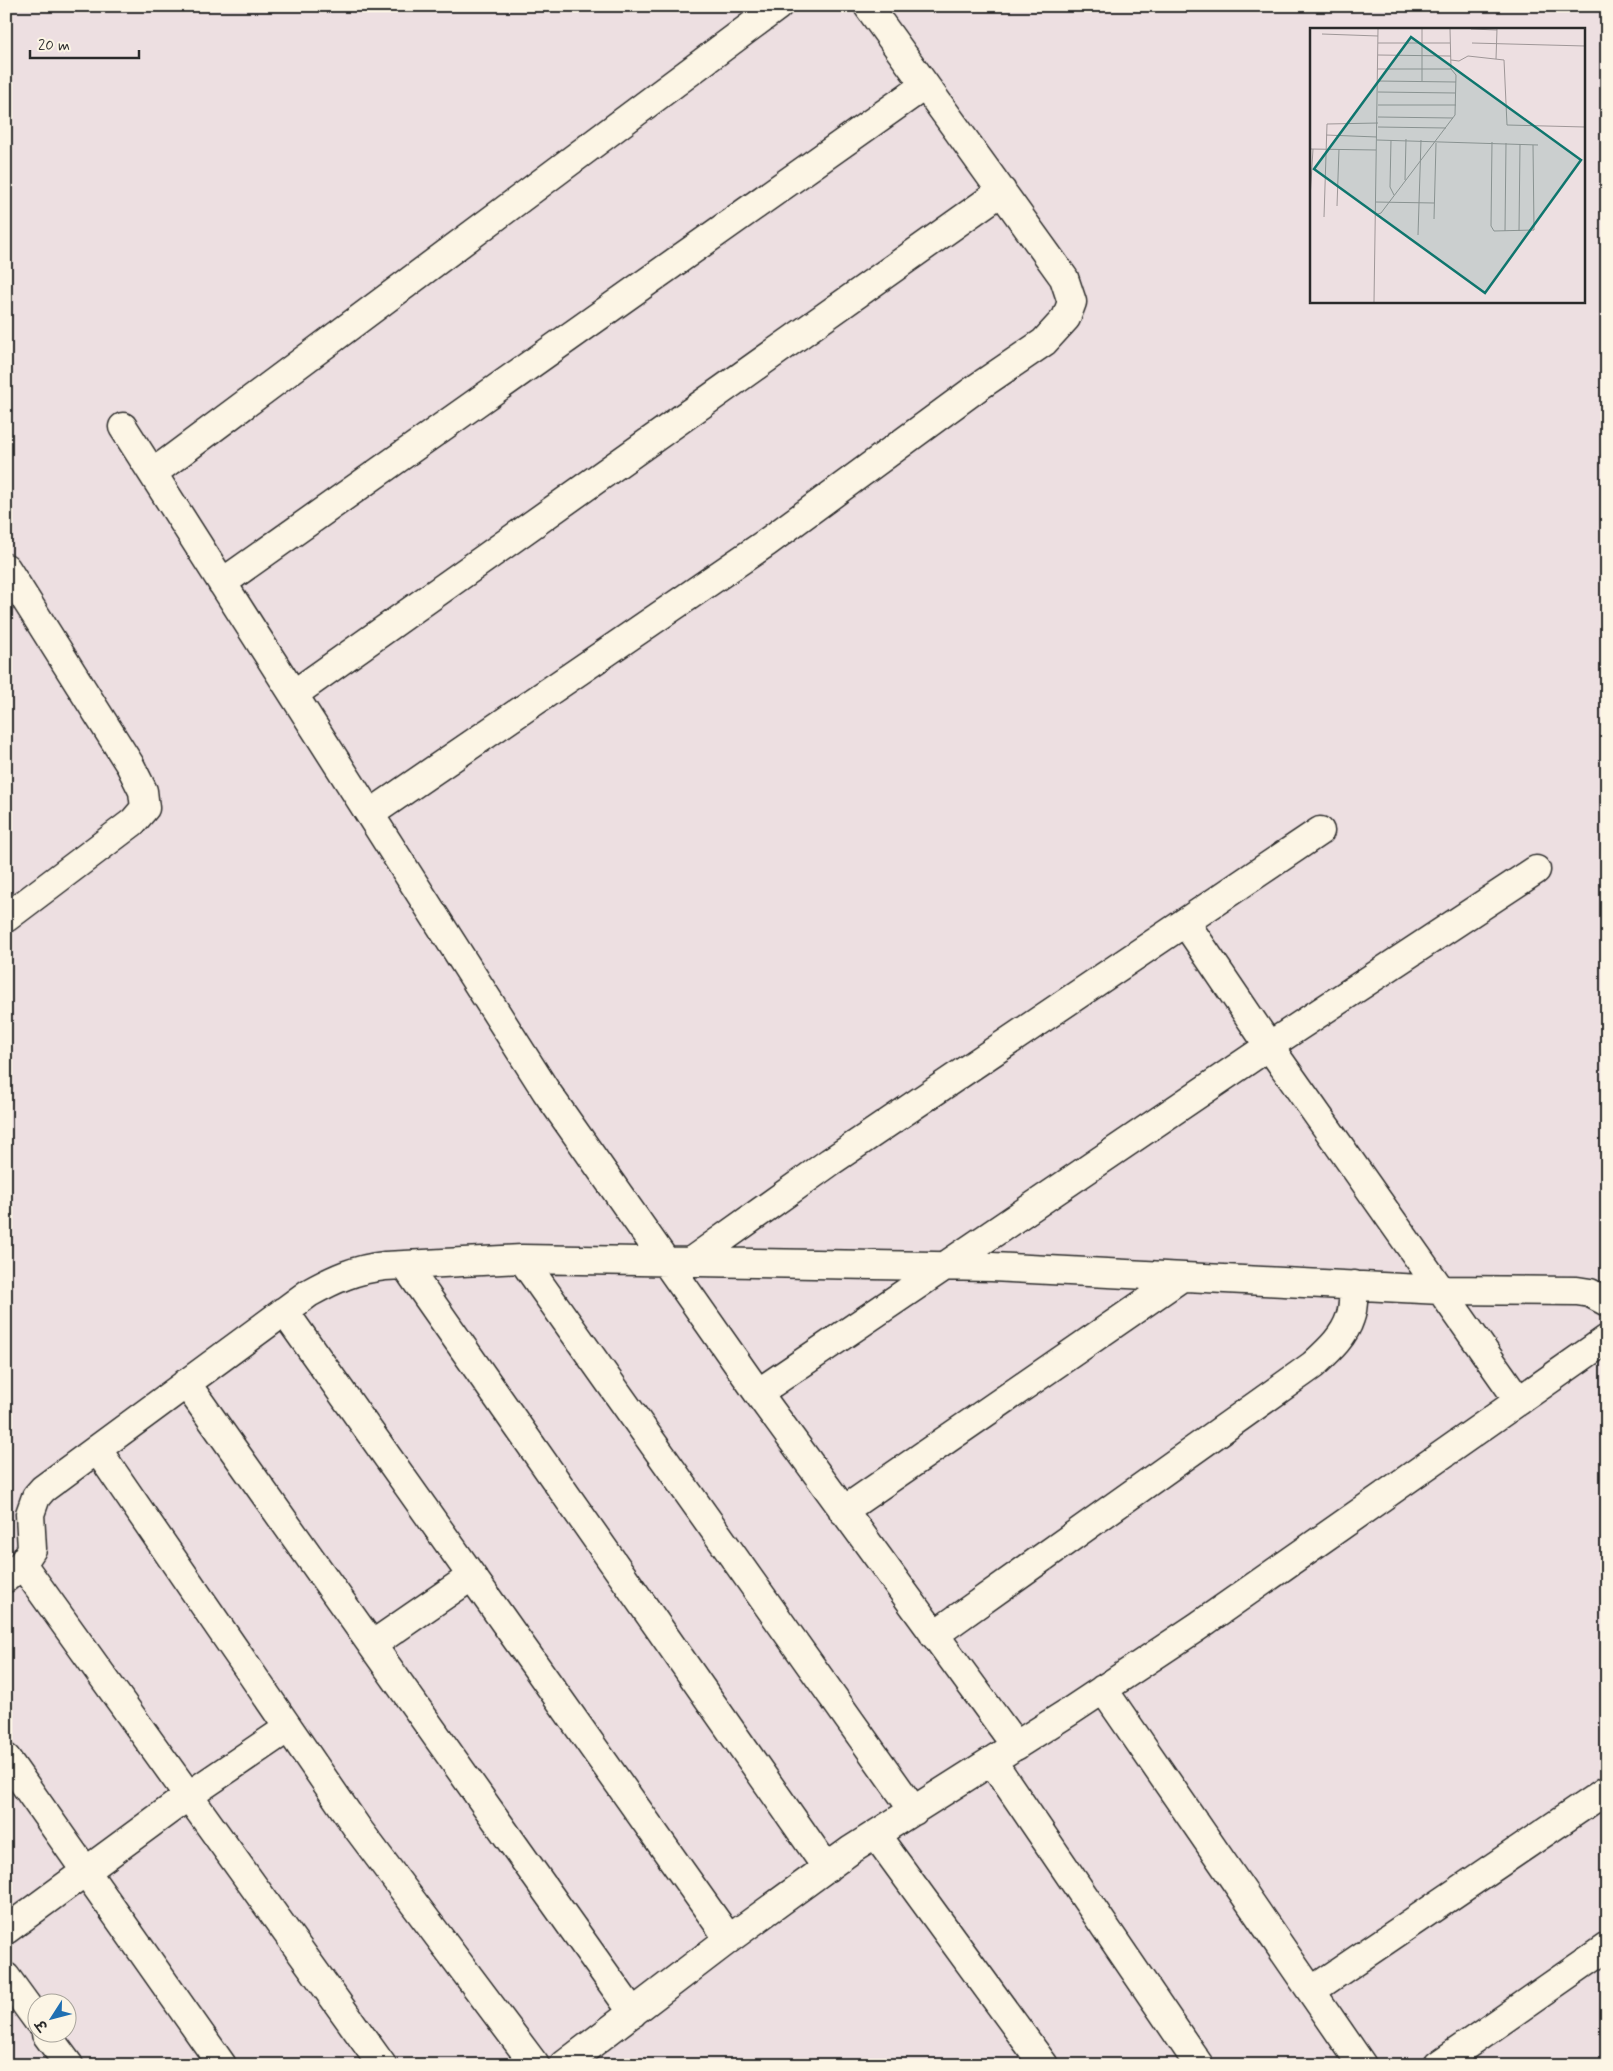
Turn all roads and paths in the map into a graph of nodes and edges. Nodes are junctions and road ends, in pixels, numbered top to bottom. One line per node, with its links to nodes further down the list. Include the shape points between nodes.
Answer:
1 (778, 6): 6 (street)
2 (868, 6): 3 (street)
3 (925, 85): 4 (street); 8 (street)
4 (1002, 191): 9 (street); 10 (street, via 1064,278 1072,302 1066,318 1044,342 766,543)
5 (123, 427): 6 (street)
6 (152, 473): 8 (street)
7 (6, 568): 13 (street, via 130,765 143,791 145,808 127,827)
8 (222, 583): 9 (street)
9 (294, 694): 10 (street)
10 (370, 814): 17 (street, via 546,1091)
11 (1320, 831): 14 (street)
12 (1536, 870): 15 (street)
13 (6, 918)
14 (1185, 922): 15 (street); 17 (street)
15 (1269, 1046): 19 (street); 22 (street)
16 (522, 1259): 17 (street); 18 (street); 42 (street)
17 (677, 1262): 19 (street); 27 (street)
18 (404, 1264): 24 (street, via 363,1268 346,1274 309,1293); 44 (street)
19 (947, 1267): 20 (street); 27 (street)
20 (1182, 1277): 21 (street); 30 (street)
21 (1354, 1285): 22 (street); 33 (street, via 1351,1316 1344,1333 1313,1365)
22 (1441, 1290): 23 (street, via 1577,1291 1590,1293); 28 (street)
23 (1607, 1302)
24 (284, 1312): 26 (street); 32 (street)
25 (1607, 1339): 28 (street)
26 (186, 1383): 29 (street); 34 (street)
27 (758, 1393): 30 (street)
28 (1519, 1401): 35 (street, via 1213,1616)
29 (96, 1449): 31 (street, via 36,1497 30,1514 32,1550); 36 (street)
30 (843, 1511): 33 (street)
31 (14, 1571): 41 (street)
32 (472, 1576): 34 (street); 47 (street)
33 (934, 1634): 37 (street)
34 (372, 1645): 52 (street)
35 (1103, 1689): 37 (street); 50 (street)
36 (288, 1728): 41 (street); 57 (street, via 358,1829)
37 (1016, 1746): 39 (street)
38 (6, 1758): 45 (street)
39 (992, 1761): 42 (street); 60 (street)
40 (1607, 1790): 50 (street)
41 (188, 1796): 45 (street); 56 (street)
42 (914, 1811): 43 (street)
43 (876, 1835): 44 (street); 59 (street)
44 (827, 1868): 47 (street)
45 (85, 1871): 46 (street); 55 (street)
46 (6, 1930)
47 (729, 1940): 52 (street)
48 (1607, 1948): 62 (street)
49 (6, 1977): 51 (street)
50 (1311, 1992): 61 (street)
51 (28, 2007)
52 (633, 2013): 58 (street)
53 (53, 2044): 54 (street)
54 (68, 2065)
55 (222, 2065)
56 (382, 2065)
57 (535, 2065)
58 (564, 2065)
59 (1044, 2065)
60 (1199, 2065)
61 (1362, 2065)
62 (1438, 2065)

